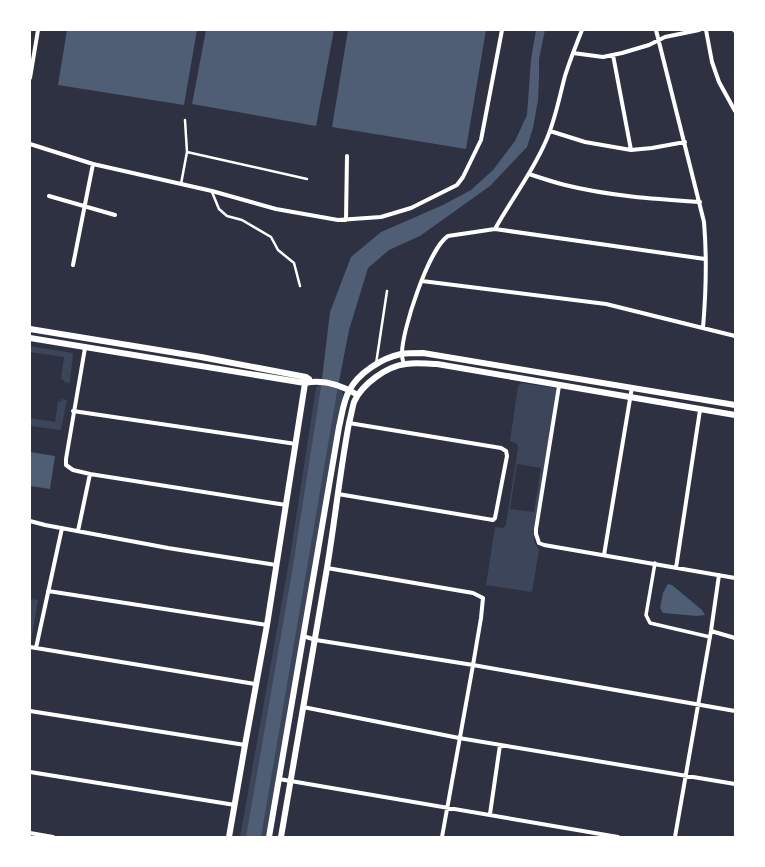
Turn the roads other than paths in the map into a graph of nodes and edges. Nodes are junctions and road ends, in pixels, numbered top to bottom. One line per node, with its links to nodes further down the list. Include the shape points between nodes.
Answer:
1 (38, 30): 9 (street)
2 (502, 30): 30 (street, via 481,140 457,185 410,208 381,217)
3 (582, 30): 10 (street)
4 (656, 30): 8 (street)
5 (699, 30): 8 (street)
6 (706, 30): 13 (street, via 714,69)
7 (30, 40): 9 (street)
8 (658, 40): 11 (street); 16 (street)
9 (36, 42): 12 (street)
10 (573, 53): 11 (street, via 604,57); 15 (street)
11 (613, 55): 18 (street)
12 (30, 78)
13 (735, 111)
14 (185, 120): 19 (lane)
15 (550, 131): 18 (street, via 585,142); 22 (street)
16 (685, 142): 18 (street); 27 (street)
17 (30, 144): 21 (street)
18 (631, 150)
19 (187, 152): 23 (lane); 24 (lane)
20 (347, 156): 30 (street)
21 (93, 164): 24 (street); 28 (street)
22 (529, 174): 27 (street, via 566,185 613,194); 31 (street)
23 (307, 179)
24 (181, 185): 25 (street)
25 (212, 191): 30 (street, via 276,209); 35 (lane, via 219,209 227,216 242,220 271,237 278,250 294,263)
26 (49, 196): 28 (street)
27 (700, 202): 32 (street, via 704,222)
28 (84, 206): 29 (street); 33 (street)
29 (115, 215)
30 (346, 220)
31 (495, 229): 32 (street); 34 (street, via 455,234 443,239)
32 (705, 259): 37 (street)
33 (72, 264)
34 (422, 281): 37 (street, via 606,304); 43 (street, via 408,318)
35 (300, 286)
36 (387, 291): 46 (lane)
37 (703, 328): 39 (street)
38 (30, 329): 42 (street)
39 (735, 336)
40 (30, 338): 41 (street)
41 (84, 348): 44 (street); 57 (street)
42 (150, 348): 44 (street); 47 (street)
43 (402, 354): 45 (street); 46 (street); 48 (street, via 430,354)
44 (148, 358): 47 (street)
45 (404, 364): 49 (street, via 437,364); 53 (street, via 380,374)
46 (376, 365): 51 (street, via 361,375)
47 (309, 380): 51 (street); 60 (street)
48 (594, 380): 50 (street); 52 (street)
49 (559, 386): 52 (street); 67 (street, via 536,529 537,538 539,543 544,545)
50 (632, 387): 54 (street); 55 (street)
51 (349, 390): 53 (street); 77 (street, via 339,427)
52 (593, 391): 54 (street)
53 (358, 395): 59 (street)
54 (630, 398): 56 (street); 67 (street)
55 (735, 405)
56 (700, 410): 58 (street); 71 (street)
57 (73, 411): 60 (street); 61 (street, via 66,465 73,470)
58 (735, 415)
59 (349, 423): 62 (street); 62 (street, via 501,448 506,451 507,456 493,520)
60 (296, 444): 63 (street)
61 (90, 474): 63 (street); 66 (street)
62 (338, 494): 70 (street)
63 (286, 505): 69 (street)
64 (30, 520): 65 (street)
65 (62, 528): 66 (street); 74 (street)
66 (78, 531): 69 (street)
67 (604, 555): 68 (street)
68 (655, 563): 71 (street); 78 (street, via 646,615 650,623)
69 (276, 565): 75 (street)
70 (327, 568): 80 (street); 83 (street, via 481,596 484,600)
71 (676, 568): 72 (street)
72 (719, 575): 73 (street); 76 (street)
73 (735, 578)
74 (48, 591): 75 (street); 82 (street)
75 (267, 625): 84 (street)
76 (711, 631): 78 (street); 79 (street)
77 (303, 636): 80 (street); 94 (street)
78 (710, 637): 85 (street)
79 (735, 638)
80 (316, 640): 83 (street); 86 (street)
81 (30, 647): 82 (street)
82 (36, 648): 84 (street)
83 (473, 665): 85 (street); 89 (street)
84 (255, 684): 90 (street)
85 (698, 705): 88 (street); 93 (street)
86 (303, 707): 89 (street); 95 (street)
87 (30, 711): 90 (street)
88 (735, 711)
89 (460, 738): 91 (street); 98 (street)
90 (244, 745): 97 (street)
91 (500, 745): 93 (street); 99 (street)
92 (30, 772): 97 (street)
93 (686, 776): 96 (street); 107 (street)
94 (279, 779): 95 (street); 103 (street)
95 (291, 780): 98 (street); 104 (street)
96 (735, 784)
97 (235, 805): 102 (street)
98 (447, 808): 99 (street); 105 (street)
99 (490, 814): 106 (street)
100 (30, 833): 101 (street)
101 (53, 837)
102 (229, 837)
103 (269, 837)
104 (281, 837)
105 (442, 837)
106 (618, 837)
107 (675, 837)

